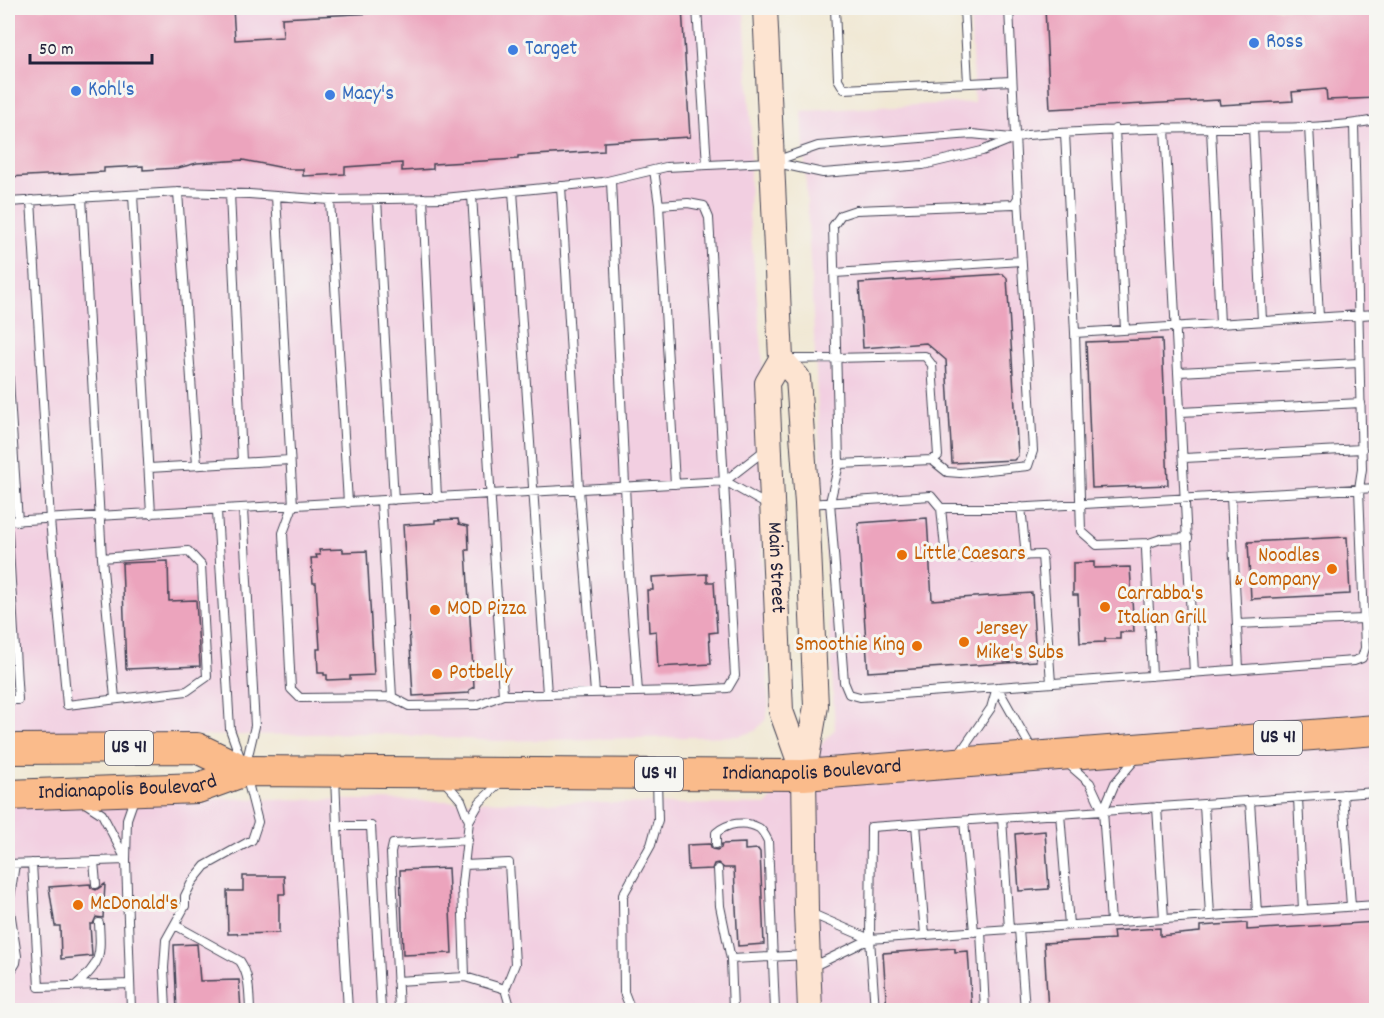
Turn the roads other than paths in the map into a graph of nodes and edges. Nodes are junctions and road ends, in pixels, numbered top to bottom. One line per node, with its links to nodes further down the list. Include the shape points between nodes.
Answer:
1 (697, 8): 18 (lane)
2 (765, 8): 17 (street)
3 (835, 8): 7 (lane, via 838,79 844,89)
4 (964, 8): 7 (lane)
5 (1009, 8): 6 (lane)
6 (1012, 81): 7 (lane); 16 (lane)
7 (968, 83)
8 (1377, 120): 9 (lane)
9 (1354, 124): 10 (lane); 39 (lane)
10 (1310, 126): 11 (lane); 40 (lane)
11 (1253, 127): 13 (lane); 41 (lane)
12 (1165, 128): 13 (lane); 14 (lane); 43 (lane)
13 (1211, 128): 42 (lane)
14 (1115, 129): 15 (lane); 44 (lane)
15 (1065, 132): 16 (lane); 45 (lane)
16 (1014, 138): 17 (lane, via 972,134 818,146); 17 (lane, via 982,151 923,165 823,173); 30 (lane)
17 (772, 162): 18 (lane); 47 (street)
18 (706, 165): 19 (lane)
19 (654, 170): 20 (lane); 35 (lane)
20 (611, 180): 21 (lane); 64 (lane)
21 (561, 186): 22 (lane); 66 (lane)
22 (513, 191): 26 (lane); 68 (lane)
23 (178, 192): 24 (lane); 25 (lane); 60 (lane)
24 (230, 193): 27 (lane); 58 (lane)
25 (134, 195): 28 (lane); 61 (lane)
26 (472, 195): 29 (lane); 69 (lane)
27 (276, 196): 33 (lane); 56 (lane)
28 (82, 197): 32 (lane); 85 (lane)
29 (423, 198): 31 (lane); 71 (lane)
30 (1018, 198): 36 (lane); 37 (lane, via 1014,204 856,210 841,215 833,226)
31 (377, 199): 33 (lane); 73 (lane)
32 (32, 200): 34 (lane); 86 (lane)
33 (330, 200): 75 (lane)
34 (8, 202)
35 (659, 205): 62 (lane, via 704,206 709,218); 63 (lane)
36 (1021, 261): 37 (lane); 57 (lane, via 1033,451 1029,466 960,473 947,472)
37 (835, 273): 46 (lane)
38 (1377, 314): 39 (lane)
39 (1358, 315): 40 (lane); 48 (lane)
40 (1319, 317): 41 (lane)
41 (1262, 321): 42 (lane)
42 (1220, 324): 43 (lane)
43 (1176, 326): 44 (lane); 50 (lane)
44 (1125, 330): 45 (lane)
45 (1075, 333): 77 (lane)
46 (836, 358): 47 (lane); 57 (lane, via 925,356 932,365 938,456); 59 (lane)
47 (781, 359): 53 (street, Main Street, via 767,383); 76 (street, Main Street, via 798,378)
48 (1359, 363): 50 (lane); 51 (lane)
49 (8, 365): 88 (lane)
50 (1179, 372): 52 (lane)
51 (1360, 403): 52 (lane); 54 (lane)
52 (1181, 412): 55 (lane)
53 (769, 447): 62 (lane); 79 (street, Main Street)
54 (1362, 449): 55 (lane); 67 (lane)
55 (1184, 458): 72 (lane)
56 (290, 459): 58 (lane); 78 (lane)
57 (932, 460): 59 (lane)
58 (242, 462): 60 (lane)
59 (839, 464): 76 (lane)
60 (197, 465): 61 (lane)
61 (148, 468): 84 (lane)
62 (725, 481): 63 (lane); 79 (lane); 102 (lane, via 735,676 728,688)
63 (675, 484): 64 (lane)
64 (626, 486): 66 (lane); 102 (lane)
65 (1377, 488): 67 (lane)
66 (579, 489): 68 (lane); 103 (lane)
67 (1359, 489): 70 (lane); 95 (lane)
68 (534, 492): 69 (lane); 104 (lane)
69 (491, 494): 71 (lane); 105 (lane)
70 (1231, 496): 72 (lane); 96 (lane)
71 (437, 498): 73 (lane)
72 (1186, 498): 77 (lane); 90 (lane)
73 (394, 500): 74 (lane)
74 (381, 501): 75 (lane); 106 (lane)
75 (348, 503): 78 (lane)
76 (819, 503): 81 (lane, via 931,496); 101 (lane, via 844,682 849,694 860,697); 119 (street, Main Street, via 816,706)
77 (1079, 504): 80 (lane); 91 (lane, via 1081,531 1097,545)
78 (293, 506): 82 (lane); 106 (lane, via 283,533 291,689 300,698)
79 (772, 507): 119 (street, Main Street, via 782,711)
80 (1022, 507): 81 (lane); 93 (lane)
81 (941, 508): 93 (lane, via 946,558)
82 (243, 509): 83 (lane); 114 (lane, via 255,726)
83 (217, 511): 84 (lane); 114 (lane, via 230,729)
84 (151, 514): 85 (lane)
85 (100, 517): 86 (lane); 94 (lane)
86 (50, 520): 88 (lane); 107 (lane, via 67,705)
87 (8, 521): 88 (lane)
88 (18, 522)
89 (8, 532): 92 (lane)
90 (1188, 538): 91 (lane); 98 (lane)
91 (1149, 543): 99 (lane, via 1146,549)
92 (8, 547): 108 (lane, via 18,700)
93 (1026, 556): 100 (lane, via 1042,555)
94 (102, 558): 107 (lane); 107 (lane, via 188,551 201,565 207,677 187,691)
95 (1364, 620): 96 (lane); 97 (lane, via 1362,658)
96 (1237, 624): 97 (lane)
97 (1239, 669): 98 (lane)
98 (1194, 673): 99 (lane)
99 (1152, 676): 100 (lane)
100 (1051, 683): 101 (lane)
101 (997, 687): 112 (lane); 113 (lane, via 991,708)
102 (638, 692): 103 (lane)
103 (595, 693): 104 (lane)
104 (547, 694): 105 (lane)
105 (503, 695): 106 (lane, via 477,705 409,706)
106 (392, 697)
107 (115, 699)
108 (8, 700)
109 (1377, 730): 111 (highway, Indianapolis Boulevard / US 41)
110 (8, 749): 114 (highway, Indianapolis Boulevard / US 41, via 197,748)
111 (1144, 749): 112 (highway, Indianapolis Boulevard / US 41); 129 (lane, via 1115,783)
112 (1047, 756): 113 (highway, Indianapolis Boulevard / US 41); 129 (lane, via 1090,783)
113 (952, 763): 119 (highway, Indianapolis Boulevard / US 41)
114 (245, 771): 115 (highway, Indianapolis Boulevard / US 41); 120 (highway, Indianapolis Boulevard / US 41, via 198,788); 154 (lane, via 258,822 252,840 206,866 192,882)
115 (335, 772): 116 (highway, Indianapolis Boulevard / US 41); 135 (lane)
116 (434, 773): 117 (highway, Indianapolis Boulevard / US 41); 132 (lane, via 461,800)
117 (513, 773): 118 (highway, Indianapolis Boulevard / US 41); 132 (lane, via 480,802)
118 (657, 774): 119 (highway, Indianapolis Boulevard / US 41); 177 (lane, via 658,820 651,845 623,895 624,992)
119 (804, 775): 147 (street, Main Street)
120 (137, 792): 122 (highway, Indianapolis Boulevard / US 41); 138 (lane, via 127,819)
121 (1377, 792): 123 (lane)
122 (72, 794): 124 (highway, Indianapolis Boulevard / US 41); 138 (lane, via 102,814)
123 (1343, 794): 125 (lane); 146 (lane)
124 (8, 795)
125 (1298, 797): 126 (lane); 148 (lane)
126 (1250, 801): 127 (lane); 149 (lane)
127 (1204, 804): 128 (lane); 150 (lane)
128 (1156, 807): 129 (lane); 151 (lane)
129 (1103, 811): 130 (lane); 152 (lane)
130 (1060, 814): 131 (lane); 155 (lane)
131 (1002, 818): 133 (lane); 156 (lane)
132 (469, 821): 136 (lane)
133 (964, 821): 134 (lane); 158 (lane)
134 (916, 824): 159 (lane); 160 (lane, via 871,827)
135 (337, 826): 173 (lane); 174 (lane, via 371,826)
136 (468, 840): 142 (lane); 166 (lane, via 393,844)
137 (716, 844): 161 (lane, via 716,833 724,826 740,823 760,829 768,841)
138 (126, 860): 139 (lane); 167 (lane)
139 (94, 861): 140 (lane); 144 (lane)
140 (32, 863): 141 (lane); 168 (lane, via 39,987)
141 (11, 864): 164 (lane, via 9,904 17,956)
142 (464, 865): 165 (lane); 169 (lane, via 509,863 514,964)
143 (718, 869): 162 (lane)
144 (96, 884)
145 (1377, 905): 146 (lane)
146 (1351, 906): 148 (lane)
147 (806, 910): 160 (lane); 163 (street, Main Street)
148 (1303, 910): 149 (lane)
149 (1257, 913): 150 (lane)
150 (1210, 916): 151 (lane)
151 (1164, 919): 152 (lane)
152 (1111, 922): 155 (lane)
153 (99, 923): 168 (lane, via 98,962)
154 (175, 925): 171 (lane, via 166,940); 172 (lane, via 240,961 246,970)
155 (1069, 926): 157 (lane)
156 (1009, 929): 157 (lane); 158 (lane)
157 (1019, 929): 183 (lane)
158 (977, 931): 159 (lane); 182 (lane)
159 (925, 935): 160 (lane)
160 (870, 939): 163 (lane); 181 (lane)
161 (772, 957): 162 (lane); 163 (lane); 179 (lane)
162 (730, 959): 178 (lane)
163 (808, 962): 180 (street, Main Street)
164 (8, 976)
165 (465, 977): 166 (lane); 169 (lane)
166 (397, 981): 175 (lane)
167 (130, 984): 168 (lane); 170 (lane)
168 (75, 986)
169 (505, 989): 176 (lane)
170 (131, 1011)
171 (166, 1011)
172 (250, 1011)
173 (348, 1011)
174 (381, 1011)
175 (399, 1011)
176 (511, 1011)
177 (631, 1011)
178 (733, 1011)
179 (775, 1011)
180 (810, 1011)
181 (875, 1011)
182 (985, 1011)
183 (1025, 1011)

